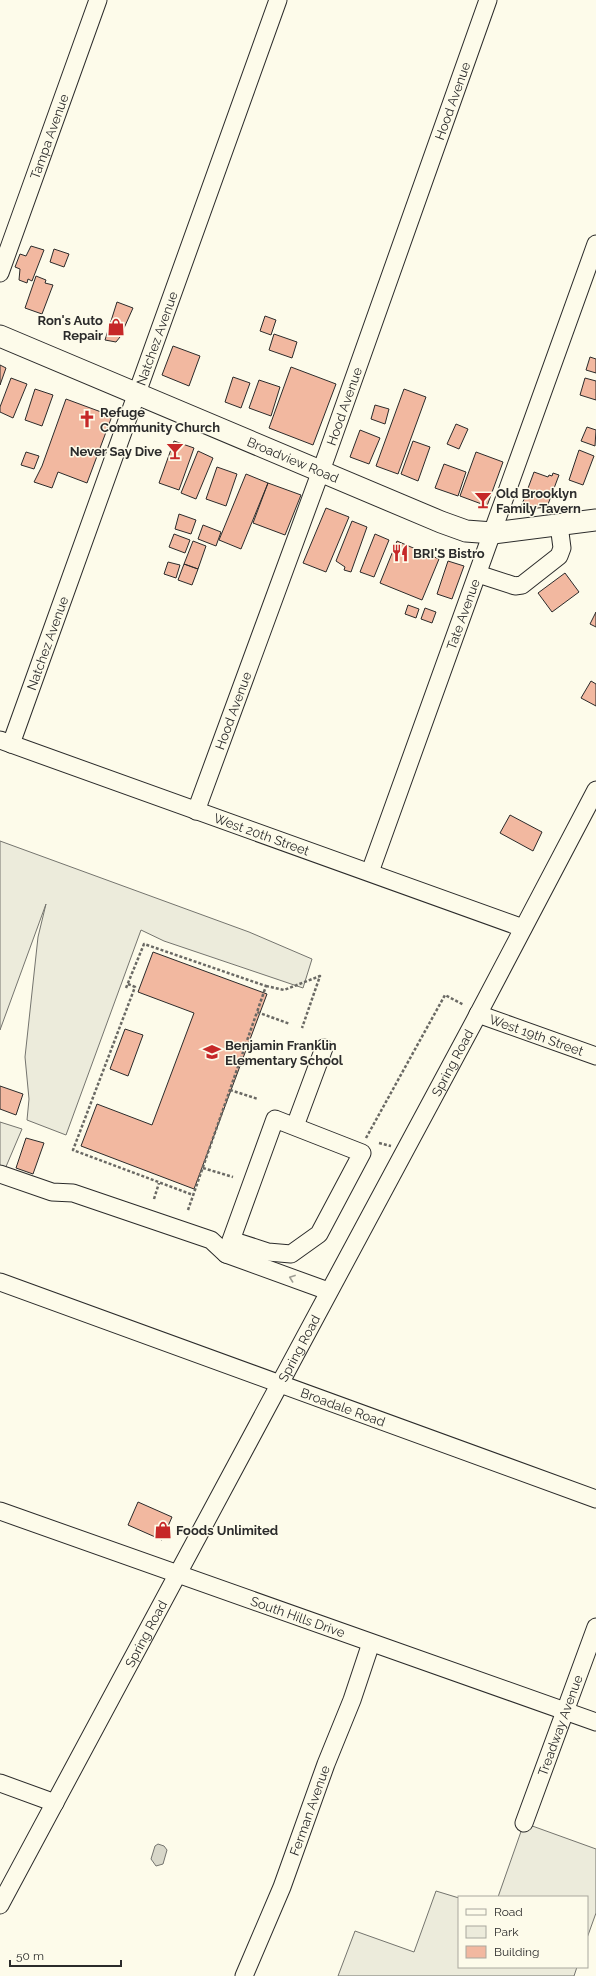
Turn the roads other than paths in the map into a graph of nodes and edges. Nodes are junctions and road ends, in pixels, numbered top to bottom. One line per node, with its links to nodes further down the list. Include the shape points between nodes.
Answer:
1 (98, 0): 5 (street, Tampa Avenue)
2 (278, 0): 7 (street, Natchez Avenue)
3 (488, 0): 8 (street, Hood Avenue)
4 (596, 244): 11 (street, Tate Avenue)
5 (0, 272)
6 (0, 336): 7 (main road, Broadview Road)
7 (137, 395): 8 (main road, Broadview Road); 13 (street, Natchez Avenue)
8 (321, 471): 11 (main road, Broadview Road, via 466,531); 15 (street, Hood Avenue)
9 (596, 520): 10 (main road, Broadview Road)
10 (559, 525): 11 (main road, Broadview Road); 12 (street, via 562,548 559,556 522,585 515,586)
11 (493, 532): 12 (street, Tate Avenue)
12 (478, 574): 16 (street, Tate Avenue)
13 (5, 742): 15 (street, West 20th Street)
14 (596, 790): 17 (street, Spring Road)
15 (196, 811): 16 (street, West 20th Street)
16 (370, 872): 17 (street, West 20th Street)
17 (523, 928): 18 (street, Spring Road)
18 (471, 1010): 20 (street, West 19th Street); 25 (street, Spring Road)
19 (324, 1048): 21 (street)
20 (596, 1056)
21 (295, 1126): 23 (street, via 275,1119); 23 (street, via 362,1153 319,1234 291,1254)
22 (0, 1174): 23 (street, via 52,1192 73,1193)
23 (229, 1247): 25 (street, one-way to 23)
24 (0, 1282): 26 (street, Broadale Road)
25 (328, 1290): 26 (street, Spring Road)
26 (279, 1384): 27 (street, Broadale Road); 29 (street, Spring Road)
27 (596, 1499)
28 (0, 1511): 29 (street, South Hills Drive)
29 (177, 1574): 31 (street, South Hills Drive); 35 (street, Spring Road)
30 (596, 1627): 32 (street, Treadway Avenue)
31 (371, 1643): 32 (street, South Hills Drive); 38 (street, Ferman Avenue, via 282,1887)
32 (564, 1711): 33 (street, South Hills Drive); 36 (street, Treadway Avenue)
33 (596, 1722)
34 (0, 1783): 35 (street)
35 (55, 1803): 37 (street, Spring Road)
36 (524, 1823)
37 (0, 1905)
38 (244, 1976)

